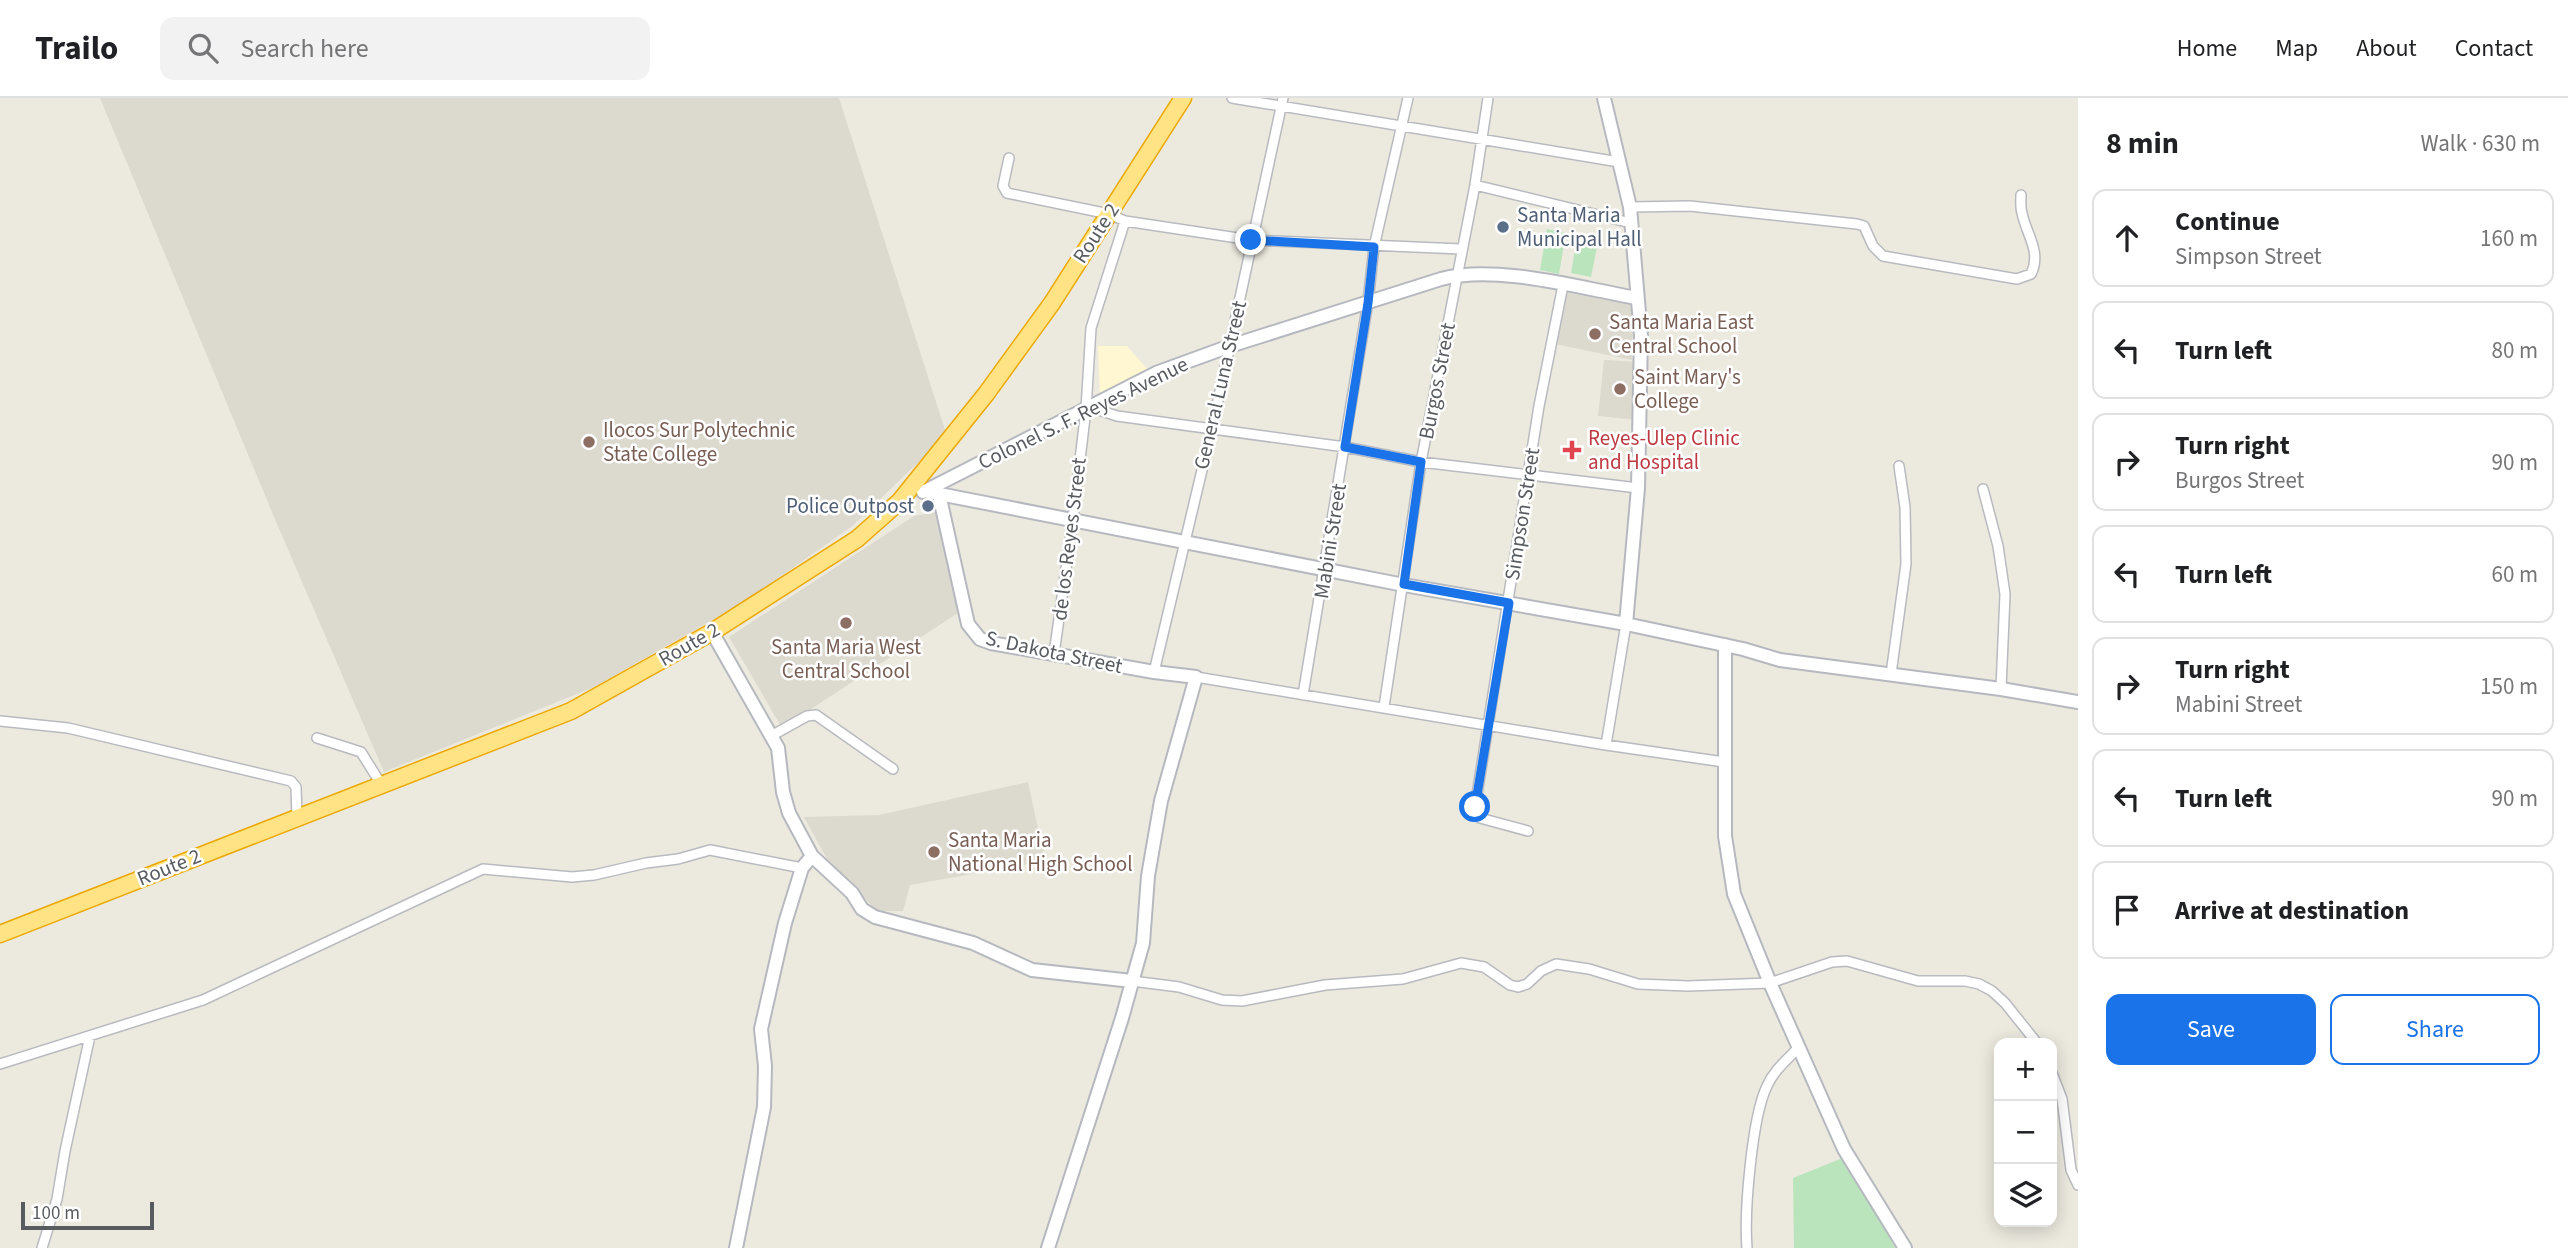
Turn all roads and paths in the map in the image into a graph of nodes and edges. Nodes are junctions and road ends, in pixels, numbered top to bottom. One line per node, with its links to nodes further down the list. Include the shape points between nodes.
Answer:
1 (1183, 98): 14 (highway, Route 2)
2 (1232, 98): 6 (street)
3 (1408, 98): 7 (street, Mabini Street)
4 (1488, 98): 8 (street, Burgos Street)
5 (1604, 98): 10 (street)
6 (1282, 103): 7 (street); 17 (street, General Luna Street)
7 (1401, 128): 8 (street); 18 (street, Mabini Street)
8 (1480, 141): 10 (street); 11 (street, Burgos Street)
9 (1009, 159): 14 (street, via 1003,186 1007,193)
10 (1619, 162): 13 (street)
11 (1475, 185): 16 (street); 19 (street, Burgos Street)
12 (2021, 195): 13 (street, via 2035,261 2031,274 2017,279 1883,256 1864,226 1857,224 1690,206)
13 (1630, 207): 16 (street)
14 (1108, 214): 15 (street); 35 (highway, Route 2, via 1052,303)
15 (1125, 220): 17 (street); 25 (street, de los Reyes Street, via 1091,328)
16 (1631, 223): 22 (street)
17 (1251, 240): 18 (street); 24 (street, General Luna Street)
18 (1374, 247): 19 (street); 23 (street, Mabini Street)
19 (1461, 249): 20 (street, Burgos Street)
20 (1457, 275): 21 (street, Colonel S. F. Reyes Avenue, via 1513,276); 23 (street, Colonel S. F. Reyes Avenue); 28 (street, Burgos Street)
21 (1563, 285): 22 (street, Colonel S. F. Reyes Avenue); 30 (street, Simpson Street)
22 (1637, 298): 31 (street, via 1641,352)
23 (1368, 303): 24 (street, Colonel S. F. Reyes Avenue); 27 (street, Mabini Street)
24 (1230, 346): 25 (street, Colonel S. F. Reyes Avenue, via 1156,373); 26 (street, General Luna Street)
25 (1088, 408): 26 (street); 33 (street, Colonel S. F. Reyes Avenue); 36 (street, de los Reyes Street)
26 (1212, 428): 27 (street); 37 (street, General Luna Street)
27 (1345, 447): 28 (street); 38 (street, Mabini Street)
28 (1421, 462): 30 (street); 39 (street, Burgos Street)
29 (1899, 466): 46 (street, via 1906,564)
30 (1529, 475): 31 (street); 40 (street, Simpson Street)
31 (1638, 488): 41 (street)
32 (1983, 489): 48 (street, via 2005,594)
33 (923, 491): 34 (street); 35 (street, Colonel S. F. Reyes Avenue)
34 (939, 494): 36 (street); 44 (street, S. Dakota Street, via 973,633 991,643)
35 (900, 501): 42 (highway, Route 2, via 857,539)
36 (1073, 519): 37 (street); 44 (street, de los Reyes Street)
37 (1183, 541): 38 (street); 45 (street, General Luna Street)
38 (1326, 568): 39 (street); 49 (street, Mabini Street)
39 (1404, 584): 40 (street); 51 (street, Burgos Street)
40 (1509, 603): 41 (street); 53 (street, Simpson Street)
41 (1626, 624): 43 (street); 56 (street)
42 (712, 632): 54 (street); 59 (highway, Route 2, via 570,711)
43 (1725, 645): 46 (street, via 1780,660); 57 (street)
44 (1054, 654): 45 (street, S. Dakota Street)
45 (1154, 672): 47 (street, S. Dakota Street)
46 (1891, 674): 48 (street)
47 (1196, 677): 49 (street); 66 (street, via 1161,801 1143,943)
48 (2001, 689): 50 (street)
49 (1303, 695): 51 (street)
50 (2078, 702)
51 (1384, 707): 53 (street)
52 (0, 721): 60 (street, via 68,728 291,781 296,787)
53 (1489, 724): 56 (street); 61 (street, Simpson Street, via 1475,814)
54 (771, 736): 58 (street, via 816,715); 62 (street, via 778,748 789,813)
55 (317, 738): 59 (street, via 360,752)
56 (1606, 746): 57 (street)
57 (1724, 762): 65 (street, via 1725,836 1734,894)
58 (892, 769)
59 (381, 785): 60 (highway, Route 2)
60 (298, 817): 64 (highway, Route 2)
61 (1528, 831)
62 (812, 856): 63 (street); 66 (street, via 875,917 974,943 1032,970)
63 (802, 869): 67 (street, via 710,850 572,877 483,869 203,1000); 74 (street, via 761,1028 764,1107)
64 (0, 934)
65 (1770, 984): 66 (street, via 1638,984 1562,964 1547,967 1527,984 1515,987 1483,967 1461,963 1404,979 1325,985 1242,1001 1179,987); 68 (street, via 1847,961 1919,981 1965,981 1992,991); 69 (street)
66 (1131, 985): 75 (street)
67 (90, 1036): 70 (street); 73 (street, via 57,1199)
68 (2033, 1038)
69 (1798, 1048): 76 (street, via 1776,1070 1762,1097 1750,1175); 77 (street, via 1844,1149)
70 (0, 1064)
71 (2057, 1086): 72 (street, via 2071,1170)
72 (2078, 1185)
73 (42, 1248)
74 (736, 1248)
75 (1048, 1248)
76 (1747, 1248)
77 (1905, 1248)

